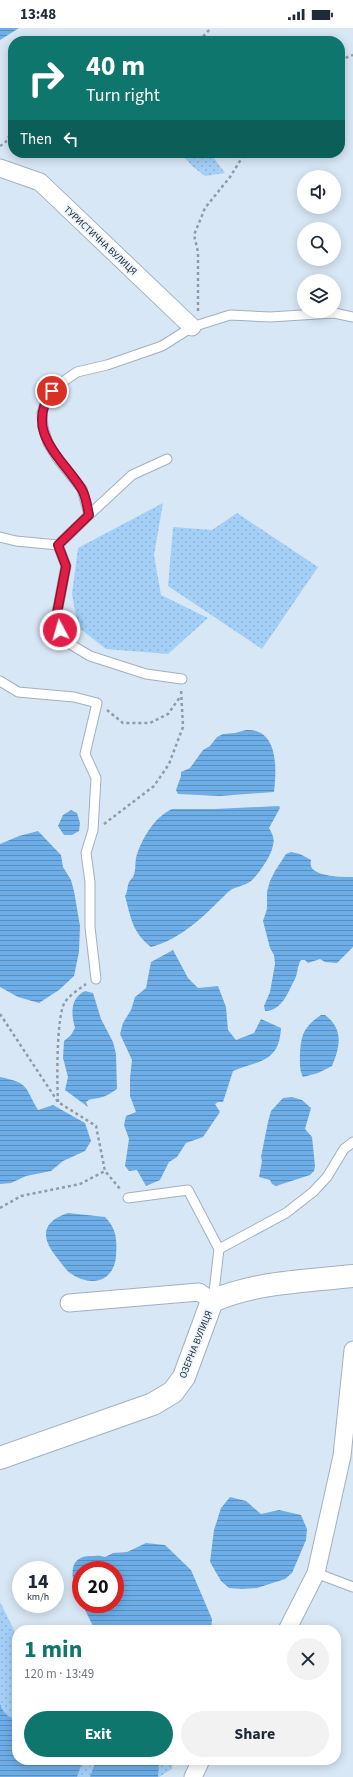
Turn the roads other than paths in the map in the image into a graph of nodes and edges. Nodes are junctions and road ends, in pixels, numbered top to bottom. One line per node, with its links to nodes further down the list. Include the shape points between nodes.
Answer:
1 (0, 168): 3 (street, ТУРИСТИЧНА ВУЛИЦЯ, via 40,182)
2 (353, 317): 3 (lane, via 334,313 270,317 230,315)
3 (192, 327): 5 (lane, via 162,346 77,372 52,391 46,400 42,413 48,443 82,489)
4 (167, 459): 5 (lane, via 132,475)
5 (89, 515): 7 (lane)
6 (0, 537): 7 (lane, via 16,542)
7 (58, 545): 8 (lane, via 66,566 57,613 60,630 70,644 90,656 146,674)
8 (182, 679)
9 (0, 681): 10 (lane, via 18,692 74,697 97,703 85,754 96,778 93,830 86,853)
10 (96, 979)
11 (353, 1142): 13 (lane, via 344,1149 327,1177 313,1192 286,1213)
12 (128, 1198): 13 (lane, via 188,1190)
13 (219, 1248): 15 (lane)
14 (353, 1276): 15 (street, ОЗЕРНА ВУЛИЦЯ, via 264,1285)
15 (212, 1301): 16 (street, via 199,1292); 20 (street, ОЗЕРНА ВУЛИЦЯ, via 184,1377 173,1392 153,1404)
16 (69, 1303)
17 (353, 1350): 18 (street)
18 (353, 1356): 19 (street)
19 (348, 1457): 21 (street)
20 (0, 1458)
21 (316, 1573): 22 (lane); 23 (street)
22 (353, 1587)
23 (290, 1625)
24 (198, 1765): 25 (street)
25 (193, 1777)

